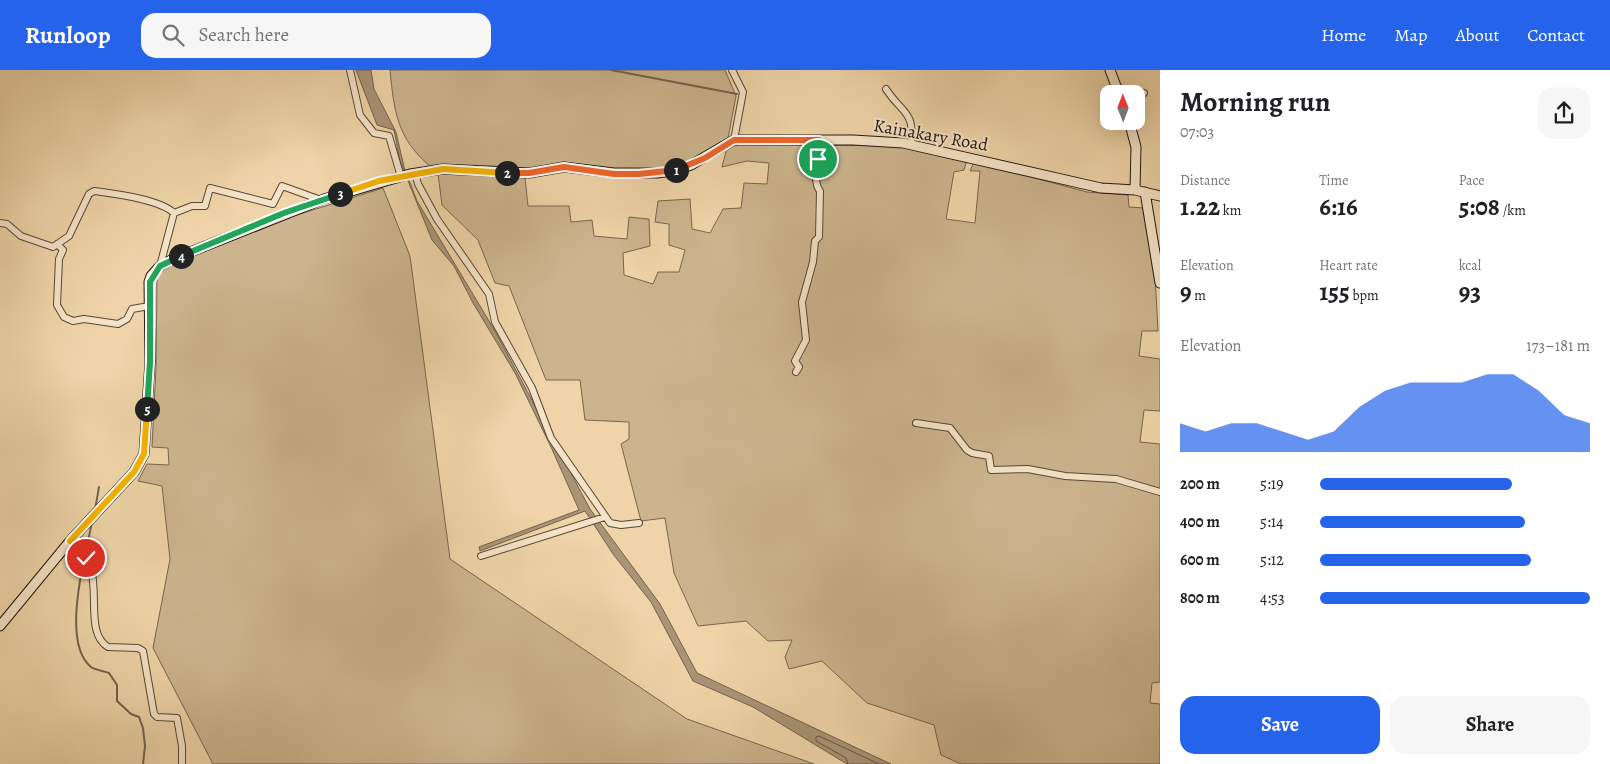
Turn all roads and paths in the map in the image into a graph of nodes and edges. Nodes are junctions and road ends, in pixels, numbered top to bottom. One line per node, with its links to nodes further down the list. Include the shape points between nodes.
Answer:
1 (350, 70): 10 (street, via 360,115 374,133 389,136)
2 (732, 70): 7 (street, via 743,92)
3 (1110, 70): 4 (main road)
4 (1116, 85)
5 (886, 90): 9 (street, via 912,123)
6 (1131, 130): 11 (main road, via 1136,147)
7 (734, 140): 8 (main road, Kainakary Road); 10 (main road, via 691,165 665,172 614,174 564,167 529,173 443,169)
8 (819, 140): 9 (main road, Kainakary Road, via 870,140); 21 (street, via 819,237 815,241 802,302 806,340 795,361 799,367)
9 (911, 145): 11 (main road, Kainakary Road, via 1102,188)
10 (407, 175): 14 (main road); 24 (street, via 418,184 437,219 489,294 495,322 528,380 551,438)
11 (1135, 190): 12 (main road, Kainakary Road)
12 (1145, 192): 13 (main road, Kainakary Road); 19 (main road)
13 (1160, 196)
14 (321, 200): 15 (street, via 282,186 273,204 210,188 205,206 192,206); 18 (main road)
15 (174, 213): 17 (street, via 143,201 94,191 89,194 69,236); 18 (street)
16 (0, 223): 17 (street, via 7,224 21,236 53,247)
17 (58, 244): 20 (street, via 63,250 59,259 57,305 64,317 73,321 84,319 118,324 127,319 132,309)
18 (160, 266): 20 (main road, via 150,282)
19 (1160, 283)
20 (149, 306): 26 (main road, via 150,362 144,454 134,472)
21 (796, 372)
22 (916, 423): 23 (street, via 950,428 972,454 989,456 991,470 1028,469 1116,479)
23 (1160, 492)
24 (605, 517): 25 (street, via 615,525); 27 (street)
25 (639, 522)
26 (71, 540): 28 (main road); 29 (street, via 86,558 94,582 98,636 108,647 143,651 154,714 177,718)
27 (481, 556)
28 (0, 626)
29 (182, 764)

